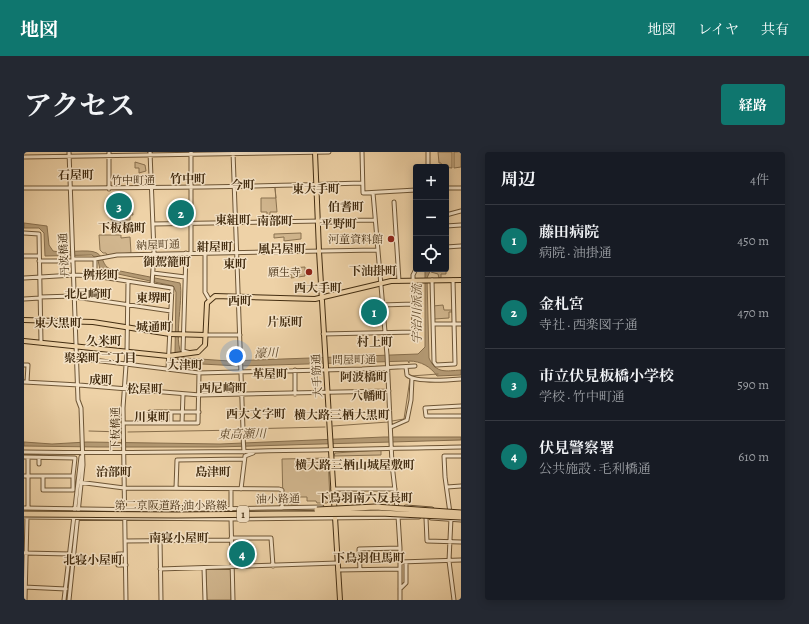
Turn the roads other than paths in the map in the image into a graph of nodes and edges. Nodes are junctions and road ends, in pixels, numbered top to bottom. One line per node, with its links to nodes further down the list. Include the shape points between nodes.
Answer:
1 (69, 152): 12 (street, 丹波橋通)
2 (108, 152): 10 (street)
3 (315, 152): 4 (street); 7 (street); 15 (main road, 大手筋通)
4 (328, 152)
5 (362, 152): 14 (street)
6 (428, 152): 13 (street)
7 (233, 153): 9 (street); 16 (street)
8 (150, 154): 9 (street); 10 (street); 23 (street)
9 (191, 154): 18 (street)
10 (109, 156): 12 (street); 22 (street)
11 (24, 157): 12 (street)
12 (69, 157): 21 (street, 丹波橋通)
13 (428, 164)
14 (362, 182): 15 (street, 竹中町通); 25 (street, via 363,193)
15 (316, 185): 16 (street, 竹中町通); 30 (main road, 大手筋通)
16 (235, 187): 18 (street, 竹中町通); 33 (street)
17 (24, 188): 21 (street, 竹中町通)
18 (191, 188): 23 (street, 竹中町通); 32 (street)
19 (449, 188): 20 (street)
20 (461, 188)
21 (70, 189): 22 (street, 竹中町通); 48 (street, 丹波橋通)
22 (110, 189): 23 (street, 竹中町通)
23 (151, 189): 31 (street)
24 (413, 190): 25 (street)
25 (373, 192): 29 (street)
26 (394, 202): 62 (street)
27 (461, 211): 28 (street)
28 (449, 214)
29 (374, 220): 30 (street); 39 (street)
30 (318, 222): 33 (street); 40 (main road, 大手筋通)
31 (153, 224): 32 (street); 45 (street)
32 (191, 224): 33 (street); 42 (street)
33 (236, 224): 44 (street)
34 (461, 225): 35 (street)
35 (449, 226)
36 (24, 233): 47 (street, via 38,234)
37 (461, 246): 38 (street)
38 (449, 247)
39 (377, 250): 40 (street, 納屋町通); 65 (street)
40 (318, 251): 44 (street, 納屋町通); 69 (main road, 大手筋通)
41 (186, 253): 42 (street, 納屋町通); 45 (street, 納屋町通); 55 (street)
42 (191, 253): 43 (street, 納屋町通)
43 (205, 253): 44 (street, 納屋町通); 71 (street, via 206,292)
44 (238, 253): 66 (street)
45 (154, 254): 49 (street, 納屋町通, via 117,255); 53 (street)
46 (24, 256): 47 (street)
47 (39, 256): 50 (street)
48 (73, 259): 49 (street); 50 (street); 52 (street, 丹波橋通)
49 (95, 259): 54 (street)
50 (39, 262): 57 (street)
51 (414, 272): 58 (street)
52 (74, 275): 54 (street); 57 (street); 68 (street, 丹波橋通)
53 (153, 275): 55 (street); 64 (street)
54 (95, 276): 63 (street)
55 (185, 277): 85 (street)
56 (24, 278): 57 (street)
57 (39, 278): 67 (street)
58 (414, 280): 59 (main road); 62 (main road); 72 (street)
59 (431, 280): 60 (main road); 79 (street)
60 (453, 280): 61 (main road); 80 (street)
61 (461, 280)
62 (399, 281): 65 (main road)
63 (128, 282): 64 (street); 73 (street, 下板橋通)
64 (152, 284): 75 (street, via 172,288)
65 (380, 284): 69 (main road); 74 (street)
66 (239, 296): 69 (main road); 71 (main road, via 214,296); 88 (street)
67 (40, 297): 68 (street); 70 (street); 77 (street)
68 (74, 297): 73 (street); 78 (street, 丹波橋通)
69 (322, 298): 86 (main road, 大手筋通)
70 (24, 299)
71 (209, 299): 87 (main road, via 206,306)
72 (414, 304): 74 (street); 83 (street, via 414,332)
73 (128, 305): 75 (street); 82 (street, 下板橋通)
74 (381, 305): 83 (street)
75 (171, 311): 84 (street)
76 (24, 320): 77 (main road)
77 (41, 320): 78 (main road); 90 (street)
78 (76, 320): 82 (main road); 91 (street, 丹波橋通)
79 (432, 324): 80 (street); 80 (street, via 436,365 454,364)
80 (454, 324): 81 (street)
81 (461, 324)
82 (128, 326): 84 (main road); 92 (street, 下板橋通)
83 (384, 333): 86 (street); 101 (street)
84 (172, 334): 85 (main road); 94 (street)
85 (182, 334): 87 (main road); 93 (street, via 183,351)
86 (323, 334): 99 (main road, 大手筋通)
87 (206, 335): 88 (street); 93 (main road, via 202,349)
88 (240, 335): 104 (street)
89 (24, 341): 90 (main road)
90 (42, 342): 91 (main road)
91 (77, 345): 92 (main road); 95 (street, 丹波橋通)
92 (127, 351): 94 (main road); 96 (street, 下板橋通)
93 (191, 353): 94 (main road)
94 (171, 355): 102 (street)
95 (77, 358): 96 (street, 問屋町通); 109 (street, 丹波橋通)
96 (126, 364): 102 (street, 問屋町通); 110 (street, 下板橋通)
97 (24, 365): 108 (street, via 28,366)
98 (415, 366): 100 (street, 問屋町通)
99 (325, 367): 101 (street, 問屋町通); 103 (street, 問屋町通); 112 (main road, 大手筋通)
100 (406, 367): 101 (street, 問屋町通); 106 (street, via 407,375)
101 (388, 368): 111 (street)
102 (168, 369): 105 (street, 問屋町通)
103 (295, 370): 104 (street, 問屋町通); 115 (street)
104 (241, 372): 105 (street, 問屋町通); 114 (street)
105 (199, 373): 116 (street)
106 (411, 378): 107 (street); 128 (street, via 411,400 407,420)
107 (461, 380)
108 (26, 382): 109 (street)
109 (78, 385): 110 (street); 135 (street, 丹波橋通)
110 (125, 390): 113 (street); 126 (street, 下板橋通)
111 (389, 390): 112 (street); 128 (street)
112 (326, 392): 115 (street); 133 (main road, 大手筋通)
113 (183, 394): 116 (street); 120 (street)
114 (242, 394): 115 (street); 116 (street); 129 (street)
115 (296, 394)
116 (199, 395): 121 (street)
117 (461, 406): 118 (street)
118 (445, 407): 122 (street); 122 (street, via 425,408 426,416)
119 (171, 412): 120 (street); 124 (street, via 150,412); 125 (street)
120 (182, 412): 121 (street); 127 (street)
121 (199, 412): 127 (street, via 198,423)
122 (445, 416): 123 (street)
123 (461, 416)
124 (150, 422): 125 (street); 126 (street)
125 (171, 422): 127 (street)
126 (123, 423): 136 (street, 下板橋通)
127 (182, 423)
128 (391, 424): 132 (street)
129 (243, 429)
130 (243, 436): 137 (street)
131 (461, 447): 132 (street)
132 (392, 448): 133 (street); 155 (street)
133 (330, 449): 137 (street); 154 (main road, 大手筋通)
134 (24, 452): 135 (street)
135 (82, 453): 136 (street); 146 (street, 丹波橋通); 147 (street, 丹波橋通)
136 (124, 453): 137 (street); 150 (street, 下板橋通)
137 (244, 454): 151 (street, via 177,460); 153 (street)
138 (461, 456): 149 (street, via 444,456)
139 (24, 457): 140 (street)
140 (28, 458): 141 (street); 143 (street)
141 (39, 458): 142 (street); 145 (street, via 75,458)
142 (39, 464)
143 (26, 476): 144 (street); 160 (street)
144 (43, 476): 145 (street); 156 (street, via 43,490)
145 (74, 476): 156 (street)
146 (78, 482): 147 (street); 156 (street, 丹波橋通)
147 (82, 483): 150 (street); 157 (street, 丹波橋通)
148 (461, 486): 149 (street)
149 (447, 487): 165 (street)
150 (124, 488): 151 (street); 164 (street, 下板橋通)
151 (176, 488): 152 (street)
152 (231, 489): 153 (street); 162 (street)
153 (241, 489): 163 (street, via 281,489)
154 (333, 489): 155 (street); 158 (main road, 大手筋通)
155 (395, 489): 159 (street)
156 (75, 490): 157 (street); 161 (street, 丹波橋通)
157 (81, 490): 161 (street, 丹波橋通)
158 (334, 507): 159 (street, 油小路通); 163 (street, 油小路通); 173 (main road, 大手筋通)
159 (397, 507): 165 (street, 油小路通); 170 (street)
160 (26, 508): 161 (street, 油小路通)
161 (77, 508): 164 (street, 油小路通); 171 (street, 丹波橋通)
162 (231, 508): 163 (street, 油小路通); 164 (street, 油小路通); 175 (street)
163 (282, 508)
164 (125, 509): 172 (street, 下板橋通)
165 (450, 510): 169 (street, 油小路通); 176 (street)
166 (34, 512): 167 (highway, 第二京阪道路;油小路線 / 1, bridge)
167 (317, 512): 168 (highway, 第二京阪道路;油小路線 / 1, bridge); 169 (highway, 第二京阪道路;油小路線 / 1, bridge, via 414,511)
168 (25, 516): 171 (street, 油小路通); 183 (street)
169 (461, 516): 176 (street, 油小路通)
170 (398, 517): 173 (street, 油小路通); 174 (street, 油小路通); 182 (street)
171 (76, 518): 172 (street, 油小路通); 184 (street, 丹波橋通); 185 (street, 丹波橋通)
172 (125, 518): 175 (street, 油小路通); 179 (street, 下板橋通)
173 (335, 518): 175 (street, 油小路通); 191 (main road, 大手筋通)
174 (426, 518): 176 (street, 油小路通); 180 (street, via 427,541)
175 (231, 519): 178 (street)
176 (451, 520): 180 (street)
177 (160, 539): 178 (street); 179 (street); 196 (street)
178 (231, 539): 193 (street, via 271,538); 195 (street)
179 (125, 541): 186 (street, 下板橋通)
180 (450, 542): 181 (street); 188 (street)
181 (461, 542)
182 (400, 548): 189 (street); 199 (street, via 359,549)
183 (25, 553): 184 (street); 200 (street)
184 (69, 554): 185 (street); 201 (street, 丹波橋通)
185 (74, 554): 202 (street, 丹波橋通)
186 (125, 554): 192 (street, 下板橋通); 192 (street, via 118,554 118,565)
187 (461, 560): 188 (street)
188 (449, 561): 190 (street); 213 (street)
189 (400, 562): 190 (street); 197 (street)
190 (406, 562): 203 (street, via 406,583)
191 (338, 563): 193 (street); 198 (main road, 大手筋通)
192 (126, 565): 207 (street, 下板橋通)
193 (273, 566): 195 (street)
194 (204, 568): 195 (street); 196 (street); 209 (street)
195 (232, 568): 210 (street)
196 (160, 569): 208 (street)
197 (400, 569): 199 (street); 203 (street)
198 (338, 570): 199 (street); 211 (main road, 大手筋通)
199 (360, 570)
200 (25, 588): 201 (street); 204 (street)
201 (66, 589): 202 (street); 205 (street, 丹波橋通)
202 (70, 589): 206 (street, 丹波橋通)
203 (400, 589): 212 (street)
204 (25, 600)
205 (64, 600)
206 (69, 600)
207 (126, 600)
208 (161, 600)
209 (205, 600)
210 (233, 600)
211 (340, 600)
212 (400, 600)
213 (454, 600)

